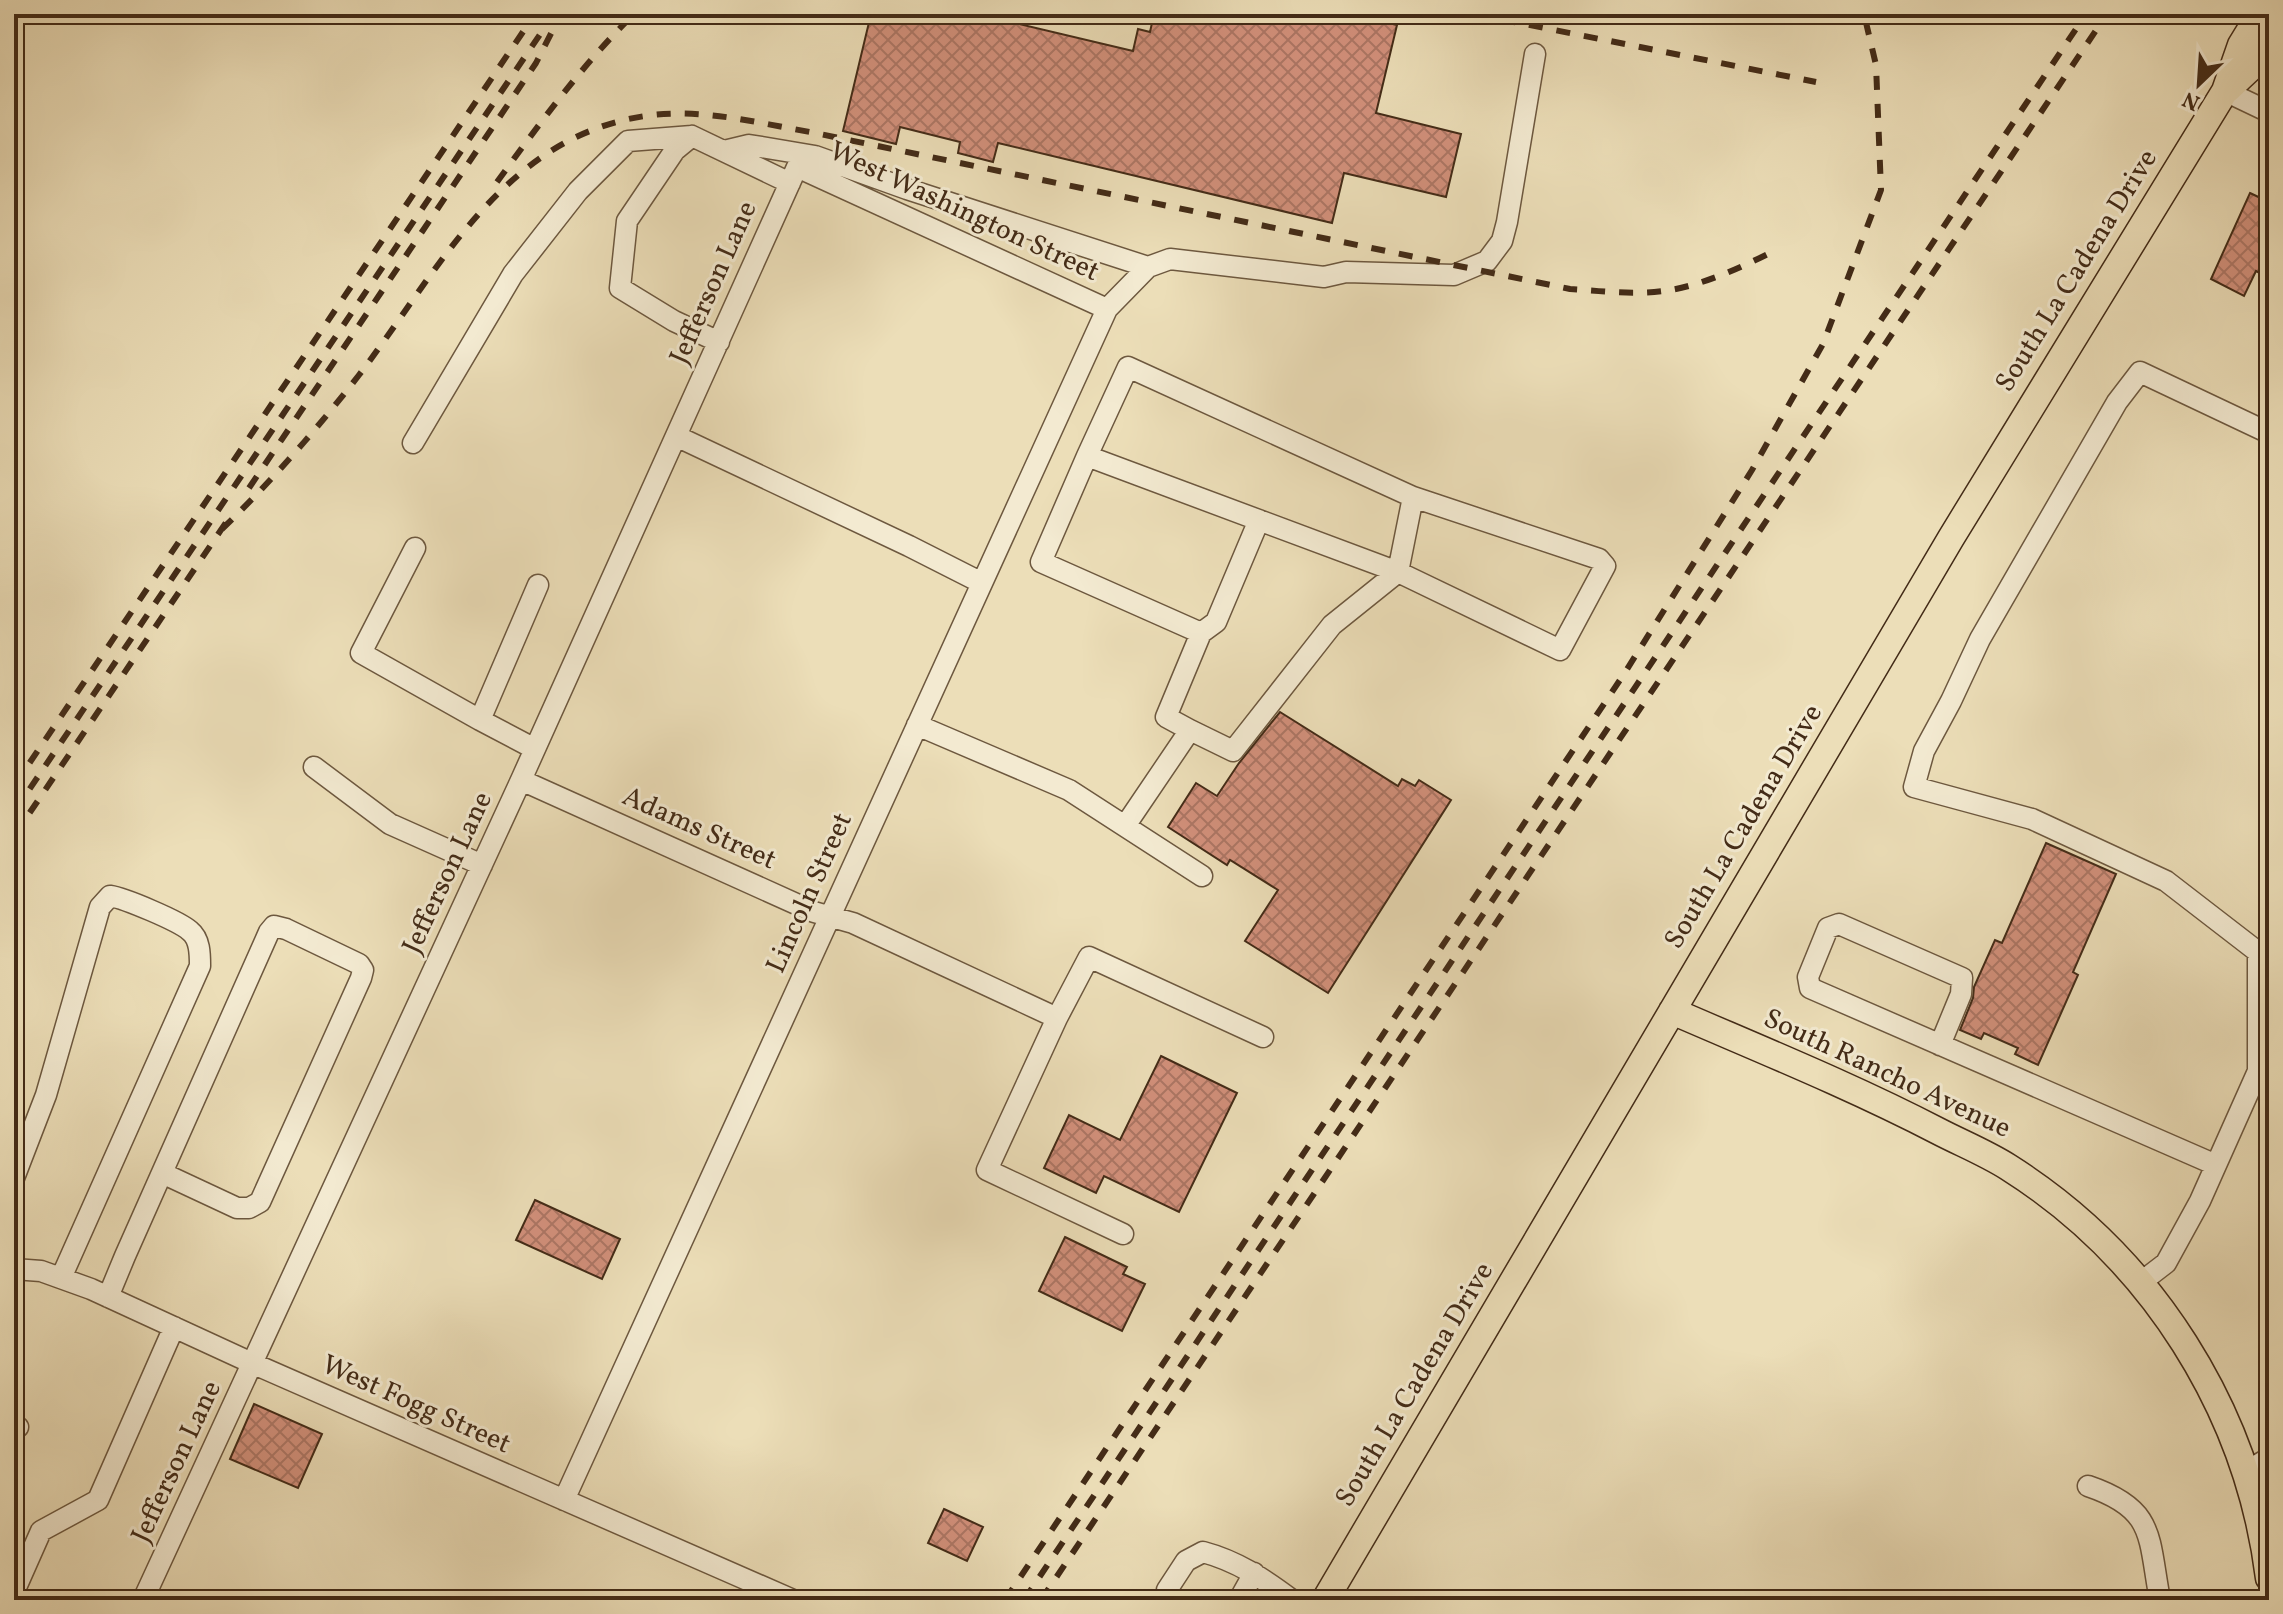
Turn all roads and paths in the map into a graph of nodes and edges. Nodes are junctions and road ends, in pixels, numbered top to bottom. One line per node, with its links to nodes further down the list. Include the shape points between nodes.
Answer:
1 (2260, 14): 4 (main road, South La Cadena Drive, via 2241,45)
2 (2269, 47): 4 (main road, South La Cadena Drive)
3 (1535, 54): 9 (street, via 1507,222 1502,241 1487,261 1454,275 1346,272 1324,277 1170,259)
4 (2225, 91): 5 (street); 34 (main road, South La Cadena Drive, via 1951,538)
5 (2269, 112)
6 (692, 136): 7 (street, West Washington Street); 11 (street, via 675,150 627,221 620,288); 14 (street, via 628,141 578,191 513,274)
7 (724, 151): 8 (street, West Washington Street); 9 (street, via 749,145 815,156)
8 (794, 175): 10 (street, West Washington Street); 11 (street, Jefferson Lane)
9 (1148, 267): 10 (street, Lincoln Street)
10 (1107, 309): 20 (street, Lincoln Street)
11 (719, 342): 13 (street, Jefferson Lane)
12 (2269, 433): 33 (street, via 2140,372 2117,402 1980,639 1924,751 1914,787 2032,819 2166,881)
13 (676, 436): 20 (street); 26 (street, Jefferson Lane)
14 (413, 443)
15 (1087, 456): 16 (street, via 1128,367); 17 (street); 22 (street, via 1041,562)
16 (1413, 497): 19 (street); 19 (street, via 1599,559 1605,566 1560,650)
17 (1259, 520): 19 (street); 22 (street, via 1216,622)
18 (415, 548): 23 (street, via 361,653)
19 (1398, 572): 25 (street, via 1332,625 1233,751)
20 (982, 583): 24 (street, Lincoln Street)
21 (538, 585): 23 (street)
22 (1201, 633): 25 (street, via 1166,717)
23 (480, 720): 26 (street)
24 (917, 725): 29 (street, via 1069,790); 32 (street, Lincoln Street)
25 (1190, 730): 29 (street)
26 (535, 749): 28 (street, Jefferson Lane)
27 (314, 767): 30 (street, via 390,824)
28 (521, 780): 30 (street, Jefferson Lane); 32 (street, Adams Street)
29 (1125, 826): 31 (street)
30 (482, 865): 47 (street, Jefferson Lane)
31 (1202, 876)
32 (829, 917): 35 (street, Adams Street, via 853,923); 50 (street, Lincoln Street)
33 (2264, 953): 38 (street, via 2258,1071)
34 (1672, 1011): 44 (main road, South Rancho Avenue, via 1864,1093 2007,1166 2101,1240); 60 (main road, South La Cadena Drive)
35 (1057, 1018): 36 (street, via 1089,957); 41 (street, via 987,1170)
36 (1263, 1037)
37 (1940, 1045): 37 (street, via 1810,988 1808,977 1828,928 1839,924 1962,978 1961,994); 38 (street)
38 (2216, 1165): 44 (street, via 2166,1263)
39 (162, 1173): 39 (street, via 274,926 359,964 361,978 260,1202 237,1208); 45 (street)
40 (14, 1178): 43 (street, via 46,1095 100,907 110,896 125,898 191,931 200,949 200,966)
41 (1123, 1234)
42 (14, 1269): 43 (street, West Fogg Street)
43 (61, 1278): 45 (street, West Fogg Street)
44 (2140, 1283): 48 (main road, South Rancho Avenue, via 2174,1326)
45 (108, 1297): 46 (street, West Fogg Street)
46 (174, 1327): 47 (street, West Fogg Street); 51 (street, via 98,1500 41,1531)
47 (254, 1364): 50 (street, West Fogg Street); 56 (street, Jefferson Lane)
48 (2258, 1465): 53 (main road, South Rancho Avenue)
49 (2088, 1486): 61 (street, via 2116,1496 2136,1511 2146,1528)
50 (564, 1500): 57 (street, West Fogg Street)
51 (21, 1559): 55 (street)
52 (1254, 1573): 54 (street, via 1203,1552 1186,1561); 58 (street); 59 (street)
53 (2269, 1578)
54 (1167, 1590)
55 (14, 1592)
56 (143, 1600)
57 (793, 1600)
58 (1239, 1600)
59 (1292, 1600)
60 (1325, 1600)
61 (2160, 1600)

